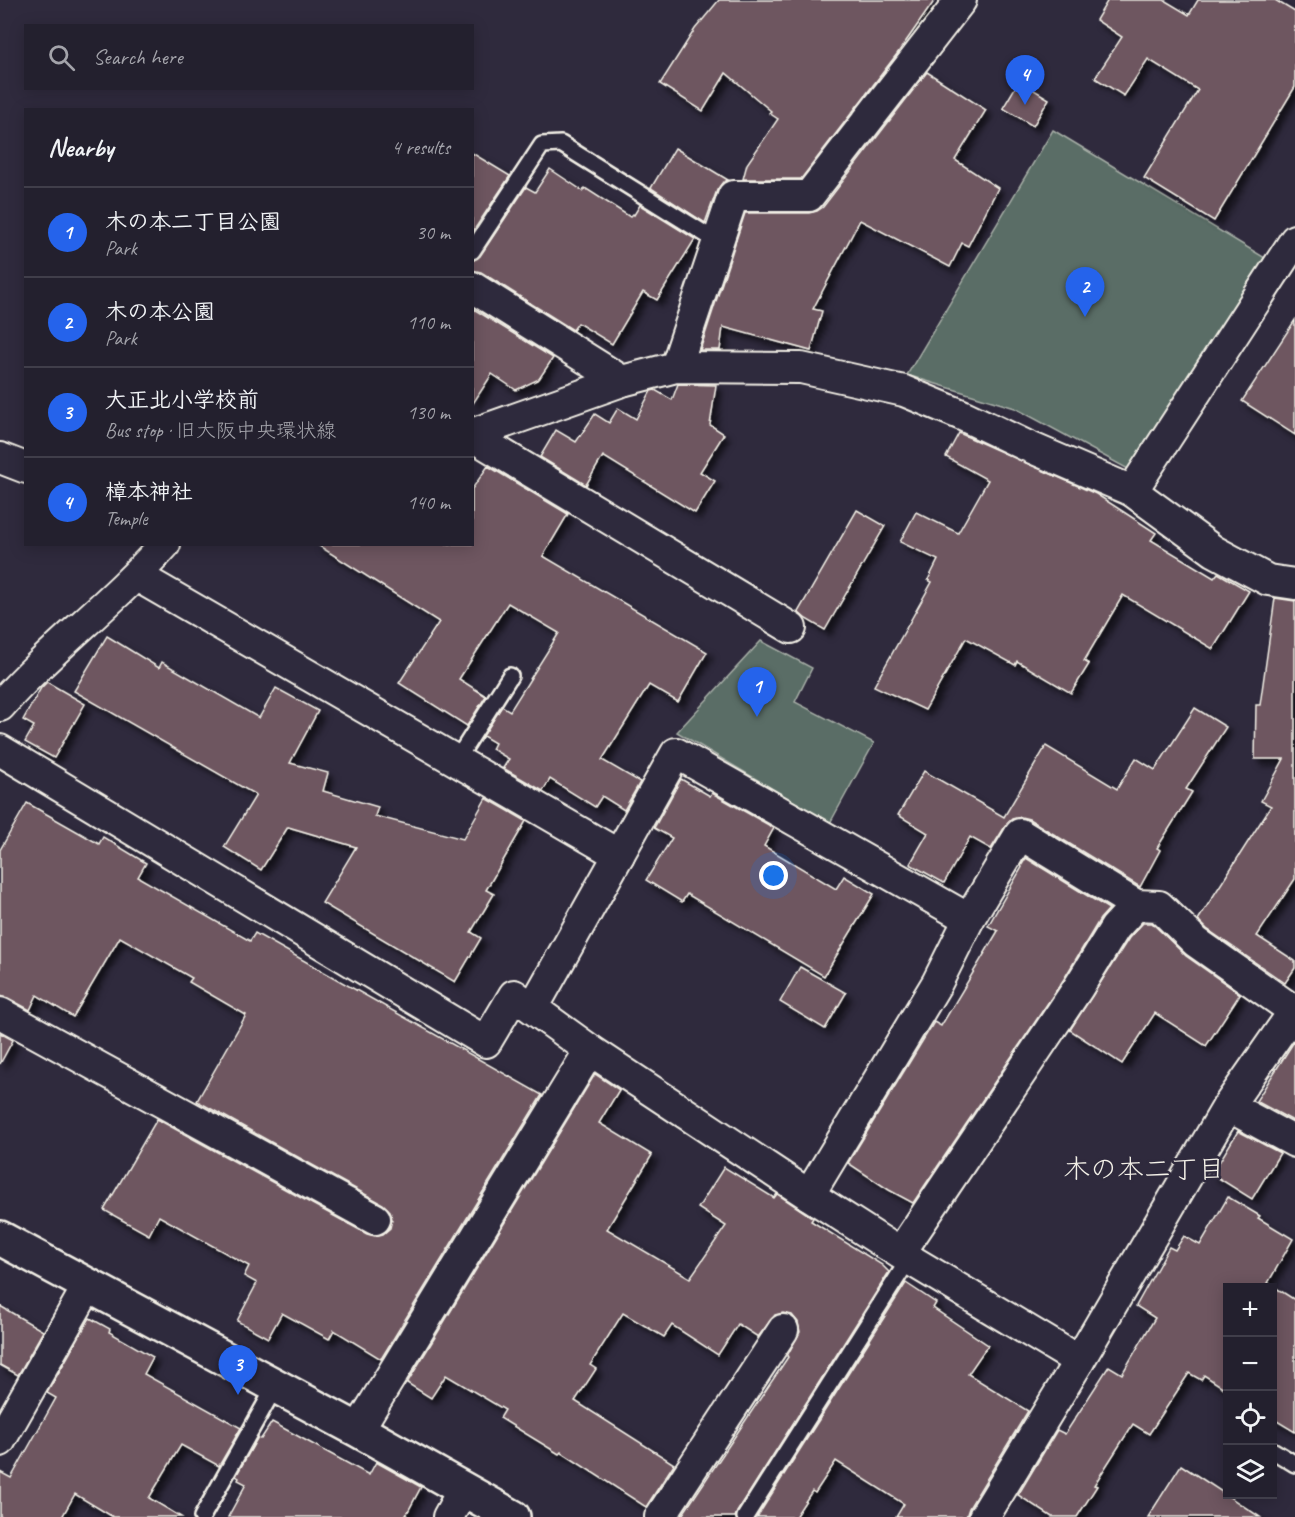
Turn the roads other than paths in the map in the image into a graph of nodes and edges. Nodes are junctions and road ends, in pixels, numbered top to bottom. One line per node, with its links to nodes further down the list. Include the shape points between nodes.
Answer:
1 (961, 0): 2 (street, via 809,196 733,196)
2 (718, 242): 3 (lane, via 561,144 542,145); 6 (street)
3 (474, 248)
4 (1293, 249): 10 (street)
5 (474, 288): 7 (street)
6 (676, 367): 7 (street); 10 (street, via 801,368 904,391)
7 (622, 381): 8 (street)
8 (474, 434)
9 (474, 436): 14 (street)
10 (1132, 490): 13 (street, via 1214,551 1268,580)
11 (163, 546): 12 (street)
12 (137, 576): 16 (street, via 29,673); 18 (street)
13 (1295, 584)
14 (791, 628)
15 (510, 676): 18 (lane)
16 (0, 706)
17 (0, 750): 22 (street, via 486,1041 514,996)
18 (456, 761): 19 (street)
19 (619, 855): 21 (street, via 676,753); 22 (street)
20 (1136, 905): 21 (street, via 1020,834); 23 (street, via 1159,906 1196,942); 31 (street, via 1115,928)
21 (969, 919): 28 (street, via 937,983)
22 (533, 1008): 25 (street)
23 (1294, 1011): 26 (street)
24 (0, 1013): 29 (street)
25 (591, 1050): 28 (street); 37 (street)
26 (1228, 1106): 27 (street); 34 (street)
27 (1295, 1142)
28 (809, 1195): 31 (street)
29 (375, 1219)
30 (0, 1238): 32 (main road)
31 (905, 1256): 34 (street); 45 (lane)
32 (88, 1286): 35 (main road); 36 (street)
33 (783, 1330): 44 (street)
34 (1079, 1361): 46 (street)
35 (276, 1385): 37 (main road); 42 (lane)
36 (9, 1405): 38 (street)
37 (358, 1430): 41 (main road)
38 (0, 1441)
39 (1277, 1453): 40 (lane)
40 (1295, 1464)
41 (455, 1504): 43 (main road)
42 (202, 1517)
43 (513, 1517)
44 (660, 1517)
45 (745, 1517)
46 (984, 1517)

